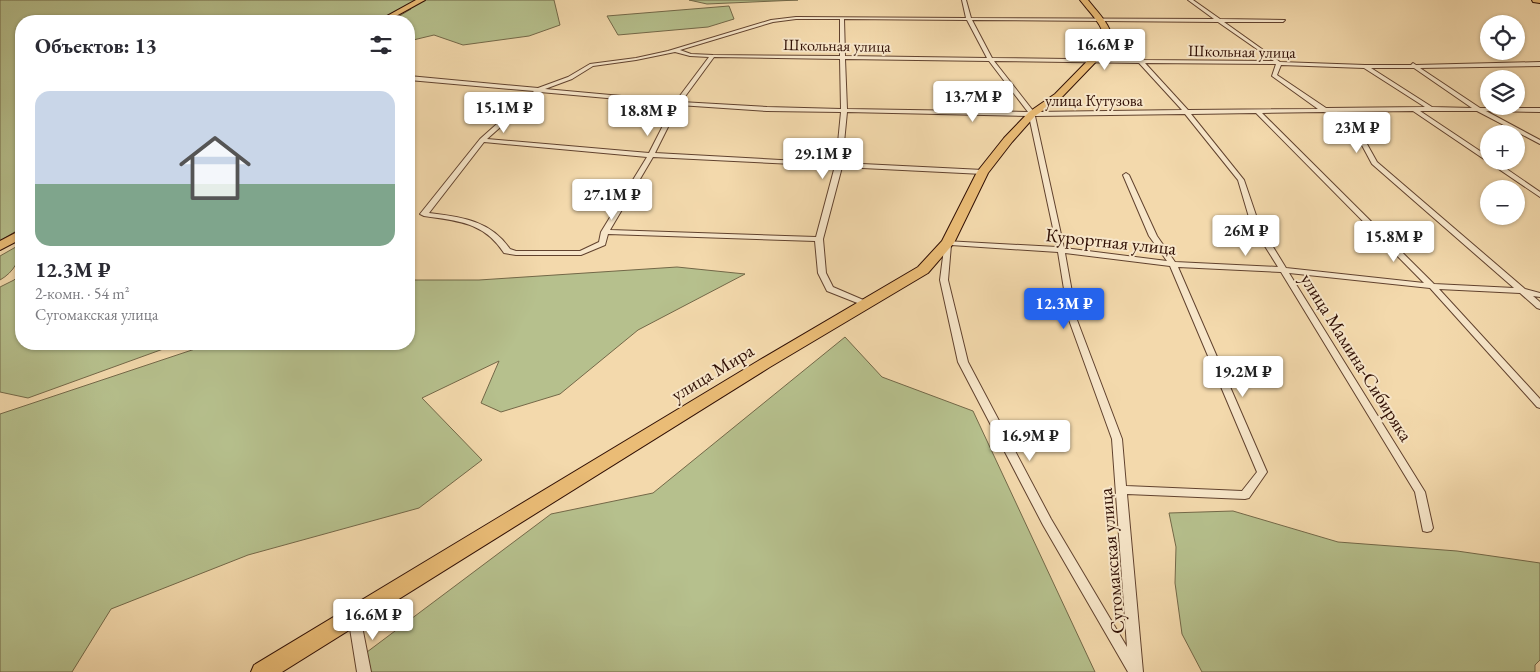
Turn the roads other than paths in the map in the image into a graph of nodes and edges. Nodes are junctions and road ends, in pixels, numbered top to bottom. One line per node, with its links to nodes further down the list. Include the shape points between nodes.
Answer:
1 (421, 0): 7 (main road)
2 (964, 0): 9 (street, Сугомакская улица)
3 (1084, 0): 12 (main road, улица Мамина-Сибиряка)
4 (1190, 0): 11 (street)
5 (1536, 0): 6 (main road)
6 (1540, 1)
7 (393, 15)
8 (842, 18): 9 (street); 13 (street, via 773,21); 15 (street)
9 (969, 19): 12 (street); 17 (street, Сугомакская улица)
10 (1283, 21): 11 (street)
11 (1219, 22): 12 (street); 20 (street)
12 (1104, 27): 18 (main road, улица Мира, via 1110,41); 19 (street, улица Мамина-Сибиряка, via 1121,39)
13 (675, 50): 14 (street, Школьная улица, via 690,55); 25 (street, via 592,65 570,78)
14 (713, 56): 15 (street, Школьная улица); 26 (street)
15 (842, 57): 17 (street, Школьная улица); 30 (street)
16 (1525, 59): 22 (street)
17 (991, 60): 18 (street, Школьная улица); 35 (street, Сугомакская улица)
18 (1092, 60): 19 (street, Школьная улица); 35 (main road, улица Мира, via 1058,96)
19 (1142, 62): 20 (street, Школьная улица); 34 (street, улица Мамина-Сибиряка)
20 (1279, 63): 23 (street, Школьная улица); 27 (street, via 1274,75)
21 (1413, 64): 22 (street, Школьная улица); 23 (street, Школьная улица); 31 (street)
22 (1538, 64)
23 (1365, 67): 29 (street)
24 (415, 79): 25 (street, улица Кутузова)
25 (540, 89): 26 (street, улица Кутузова); 36 (street)
26 (677, 103): 30 (street, улица Кутузова); 39 (street)
27 (1322, 109): 28 (street, улица Кутузова); 33 (street, улица Кутузова); 54 (street, via 1351,120 1374,162)
28 (1414, 109): 29 (street, улица Кутузова); 38 (street)
29 (1431, 109): 31 (street, улица Кутузова)
30 (844, 110): 35 (street, улица Кутузова); 40 (street)
31 (1478, 110): 32 (street, улица Кутузова); 37 (street)
32 (1540, 110)
33 (1258, 112): 34 (street, улица Кутузова); 53 (street)
34 (1187, 113): 35 (street, улица Кутузова); 52 (street, улица Мамина-Сибиряка, via 1241,180 1255,224)
35 (1032, 114): 42 (main road, улица Мира); 50 (street, Сугомакская улица)
36 (482, 140): 39 (street); 45 (street, via 424,214 473,222 503,242 507,251 516,253 581,253 602,242)
37 (1540, 142)
38 (1480, 154)
39 (651, 155): 40 (street); 45 (street)
40 (839, 164): 42 (street); 47 (street)
41 (1503, 170): 44 (street)
42 (983, 172): 48 (main road, улица Мира)
43 (1126, 175): 51 (street, via 1152,236)
44 (1540, 195)
45 (605, 232): 47 (street)
46 (15, 237): 49 (main road)
47 (819, 239): 56 (street, via 822,273 830,289)
48 (948, 243): 50 (street, Курортная улица); 56 (main road, улица Мира, via 923,270); 64 (street, via 944,280 963,362 1047,522)
49 (0, 246)
50 (1061, 250): 51 (street, Курортная улица); 59 (street, Сугомакская улица, via 1073,320 1117,439)
51 (1173, 264): 52 (street, Курортная улица); 59 (street, via 1262,472 1245,495)
52 (1284, 270): 53 (street, Курортная улица); 60 (street, улица Мамина-Сибиряка, via 1420,492)
53 (1432, 286): 54 (street, Курортная улица); 58 (street)
54 (1524, 291): 55 (street, Курортная улица); 57 (street)
55 (1540, 295)
56 (865, 304): 61 (main road, улица Мира)
57 (1540, 306)
58 (1540, 405)
59 (1121, 490): 64 (street, Сугомакская улица)
60 (1427, 528)
61 (354, 614): 62 (main road, улица Мира); 63 (street)
62 (262, 672)
63 (364, 672)
64 (1136, 672)

